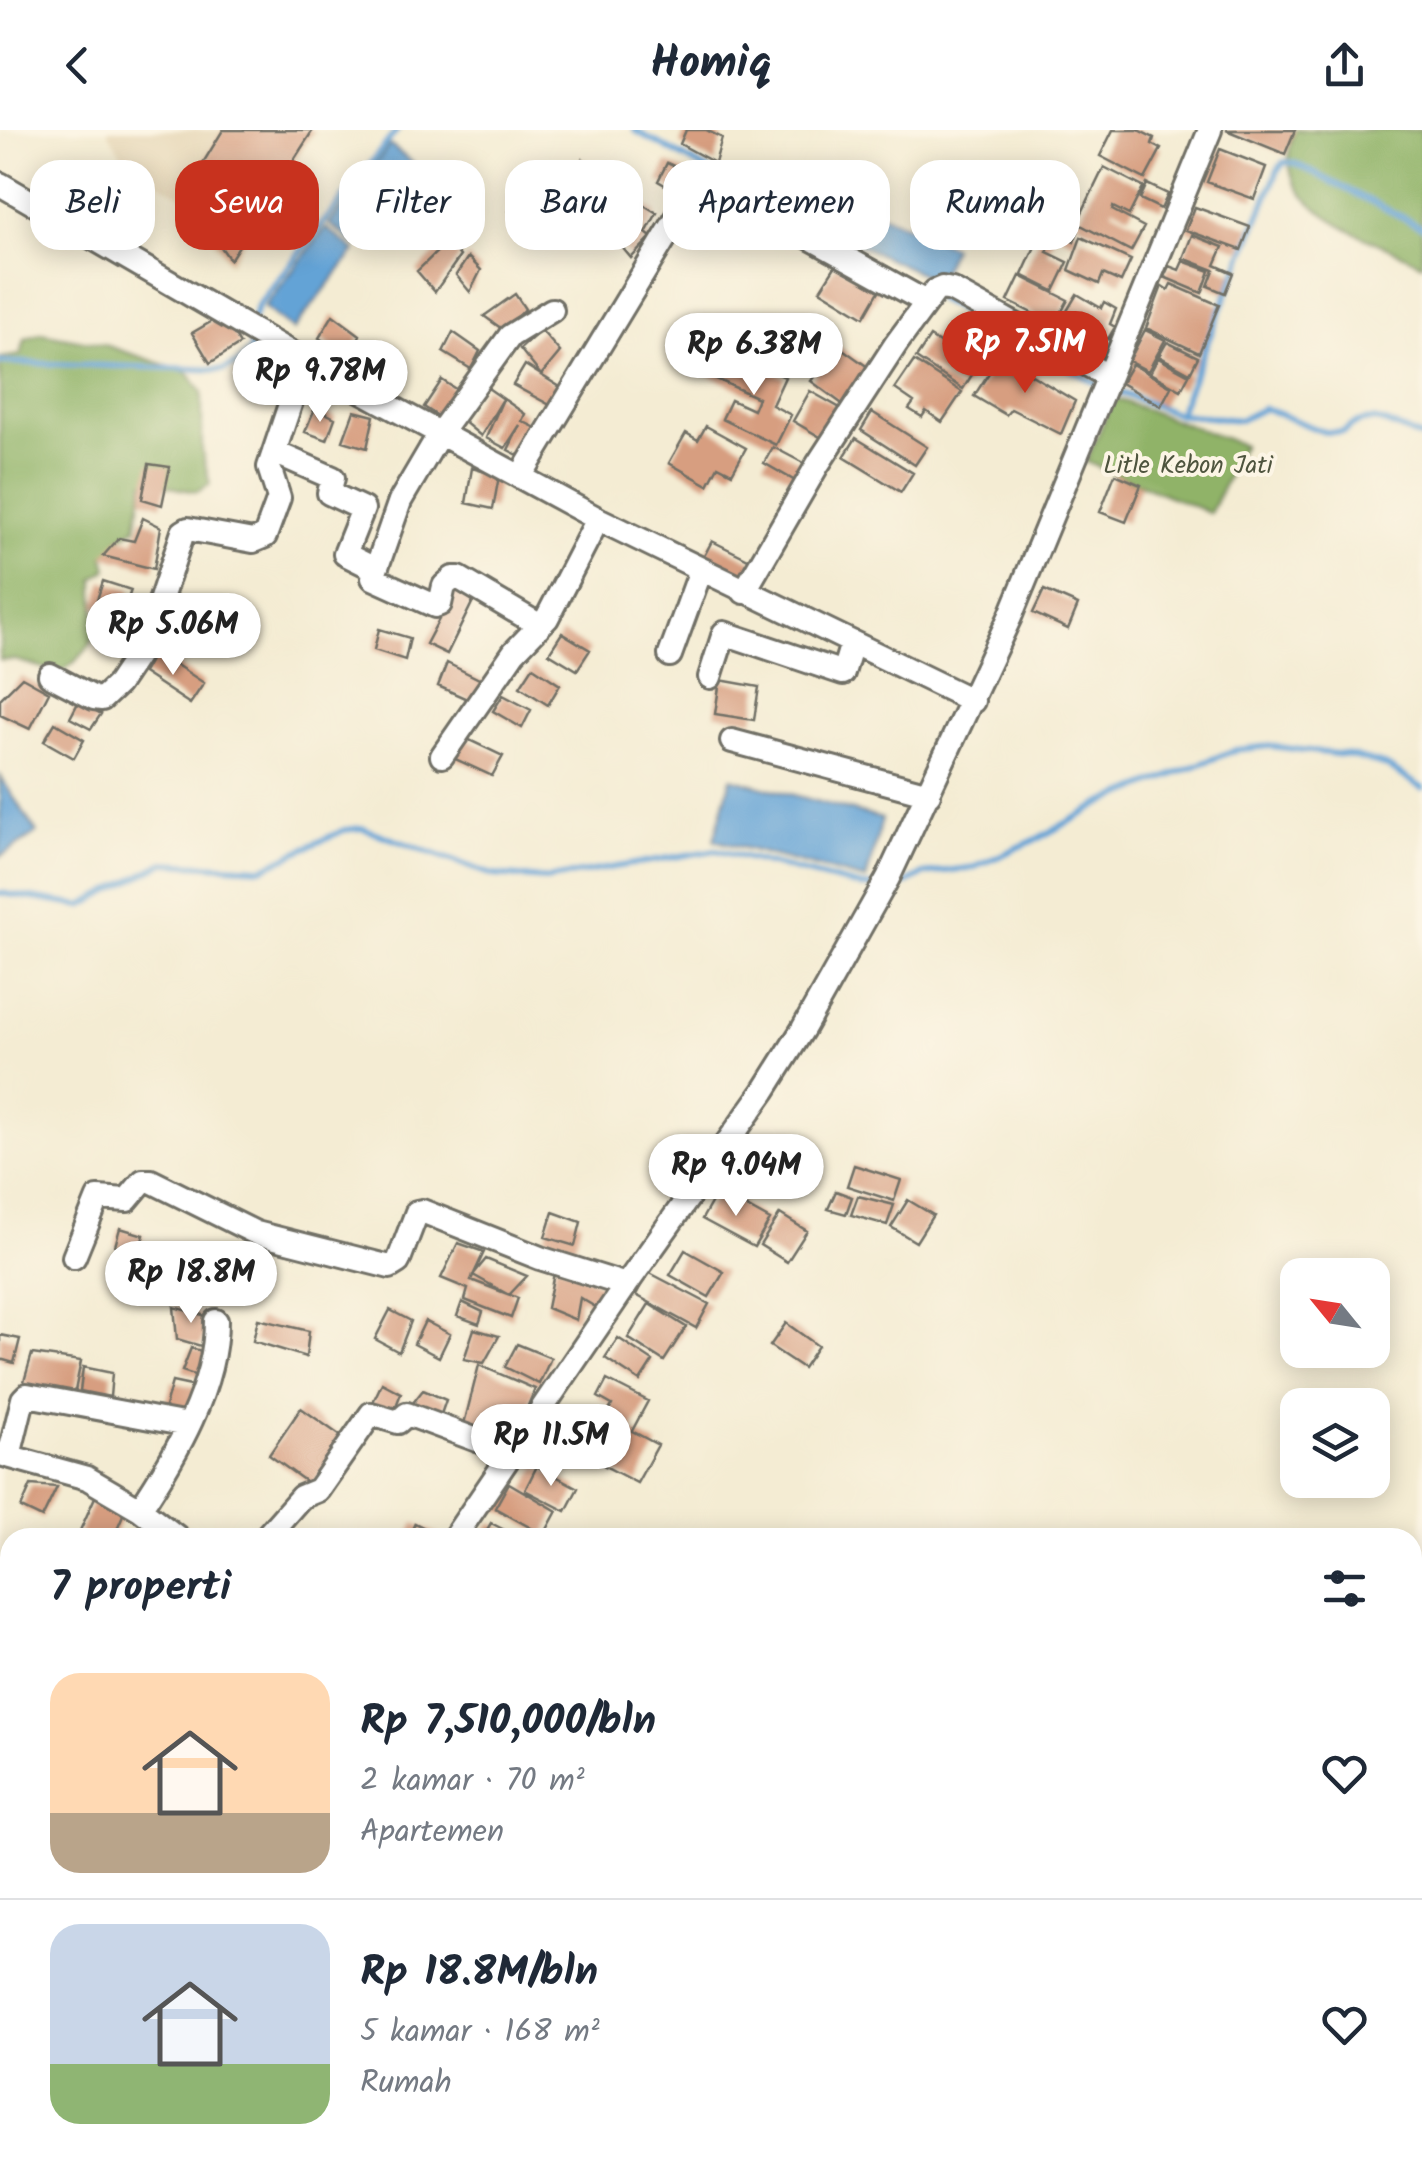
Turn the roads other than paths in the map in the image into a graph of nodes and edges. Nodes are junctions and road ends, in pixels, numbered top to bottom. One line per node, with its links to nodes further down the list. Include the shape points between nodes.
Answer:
1 (1210, 130): 6 (street)
2 (0, 184): 5 (street)
3 (930, 297): 6 (street, via 952,290); 9 (street, via 724,190 699,187); 13 (street, via 818,464)
4 (552, 310): 7 (street, via 510,336)
5 (305, 360): 7 (street); 8 (street)
6 (1105, 383): 19 (street)
7 (440, 433): 9 (street); 11 (street, via 400,502)
8 (274, 452): 11 (street, via 334,478 329,494 370,512 345,554); 17 (street, via 269,468 279,498 265,536 253,542 183,532 147,641 109,694 94,698)
9 (520, 477): 10 (street)
10 (598, 519): 12 (street); 14 (street)
11 (375, 569): 14 (street, via 375,581 435,606 444,586 459,578)
12 (701, 570): 13 (street); 16 (street)
13 (744, 592): 15 (street)
14 (540, 625): 21 (street)
15 (852, 643): 18 (street, via 843,673 724,633); 19 (street)
16 (670, 655)
17 (50, 675)
18 (710, 677)
19 (973, 701): 22 (street)
20 (732, 741): 22 (street)
21 (442, 756)
22 (928, 794): 24 (street, via 803,1029)
23 (74, 1256): 24 (street, via 98,1198 127,1200 143,1181 152,1181 256,1232 390,1267 422,1212)
24 (626, 1285): 27 (street)
25 (216, 1321): 26 (street, via 214,1361)
26 (188, 1425): 28 (street, via 28,1394); 29 (street)
27 (512, 1453): 31 (street, via 407,1414 398,1422 371,1414 318,1490 301,1497); 32 (street)
28 (5, 1455): 29 (street, via 87,1478)
29 (140, 1509): 30 (street)
30 (165, 1528)
31 (275, 1528)
32 (461, 1528)

